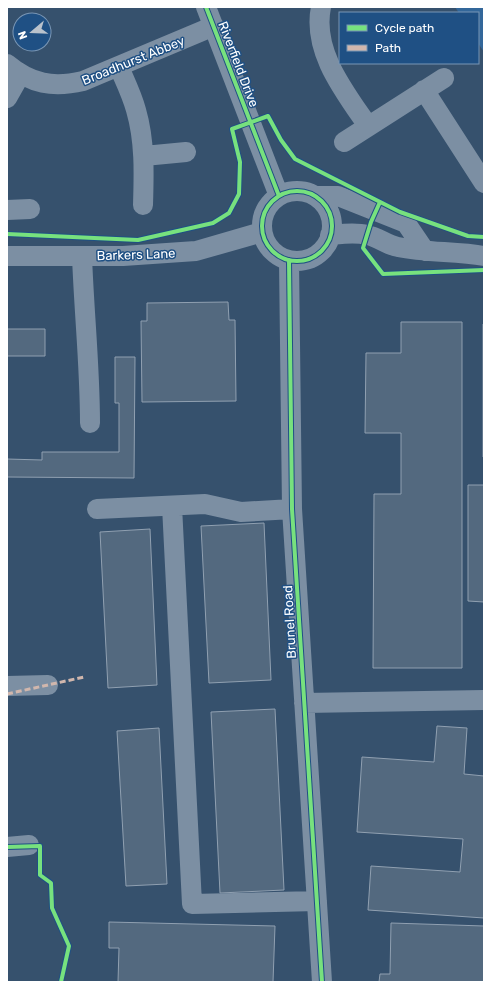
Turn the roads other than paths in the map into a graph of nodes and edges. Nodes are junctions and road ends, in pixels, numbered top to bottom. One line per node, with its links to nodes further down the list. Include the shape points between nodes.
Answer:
1 (206, 7): 3 (street, Riverfield Drive)
2 (321, 7): 9 (street, via 319,29 323,49 343,89)
3 (214, 26): 4 (street, Broadhurst Abbey); 14 (street, Riverfield Drive)
4 (119, 66): 5 (street, Broadhurst Abbey, via 83,81 65,85 43,83); 12 (street, via 136,109)
5 (14, 70): 8 (street)
6 (444, 78): 7 (street)
7 (424, 90): 9 (street); 13 (street)
8 (7, 98)
9 (368, 126): 10 (street)
10 (344, 142)
11 (186, 152): 12 (street)
12 (144, 156): 16 (street)
13 (484, 183)
14 (279, 196): 15 (street, via 292,191); 19 (street, via 270,203 264,214)
15 (316, 196): 20 (street, via 330,214); 21 (street, via 338,196 406,224)
16 (144, 205)
17 (30, 209): 18 (street)
18 (7, 210)
19 (262, 232): 23 (street, Barkers Lane, via 196,251); 25 (street, via 264,240 275,253)
20 (330, 235): 21 (street, via 367,235 397,247); 25 (street, via 320,252 301,260)
21 (425, 251): 24 (street, via 459,251)
22 (7, 256): 23 (street, Barkers Lane)
23 (82, 256): 26 (street, via 90,378)
24 (484, 256)
25 (289, 260): 29 (street, Brunel Road)
26 (90, 423)
27 (172, 506): 28 (street); 29 (street, via 205,504 241,512); 36 (street, via 192,904)
28 (97, 509)
29 (292, 509): 33 (street, Brunel Road)
30 (48, 685): 31 (street, via 11,688)
31 (7, 686)
32 (484, 700): 33 (street)
33 (304, 703): 36 (street, Brunel Road)
34 (29, 845): 35 (street)
35 (7, 847)
36 (317, 901): 37 (street, Brunel Road)
37 (322, 982)

